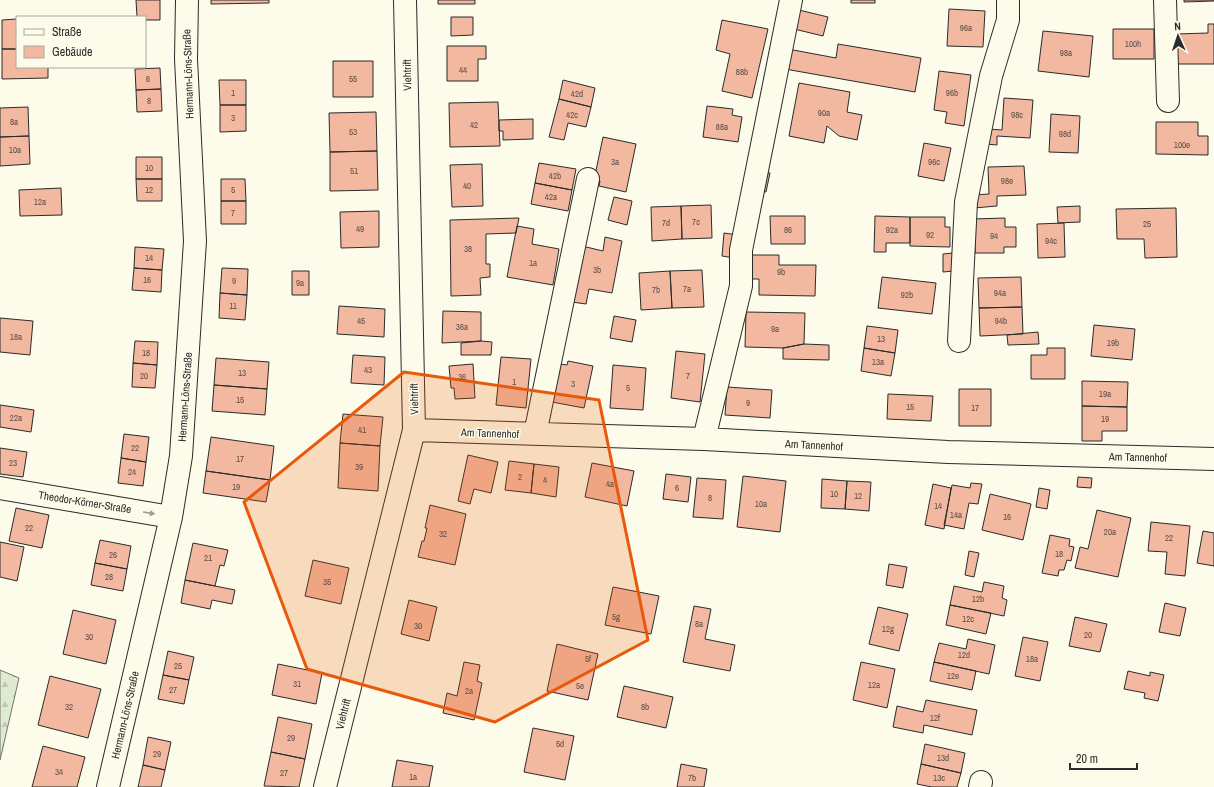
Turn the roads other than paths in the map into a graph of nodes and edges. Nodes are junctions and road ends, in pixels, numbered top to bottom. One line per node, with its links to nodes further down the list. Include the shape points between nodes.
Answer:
1 (187, 0): 14 (street, Hermann-Löns-Straße, via 186,59 195,241 181,456)
2 (405, 0): 9 (street, Viehtrift)
3 (791, 0): 11 (street, via 740,250 741,286)
4 (1008, 0): 8 (street, via 1008,20 991,76 966,202)
5 (1165, 0): 6 (street)
6 (1168, 100)
7 (588, 179): 10 (street)
8 (959, 341)
9 (414, 430): 10 (street, Am Tannenhof); 16 (street, Viehtrift)
10 (535, 434): 11 (street, Am Tannenhof)
11 (704, 439): 12 (street, Am Tannenhof, via 948,452)
12 (1214, 459)
13 (0, 488): 14 (street, Theodor-Körner-Straße, one-way to 14)
14 (171, 517): 15 (street, Hermann-Löns-Straße)
15 (108, 787)
16 (325, 787)

